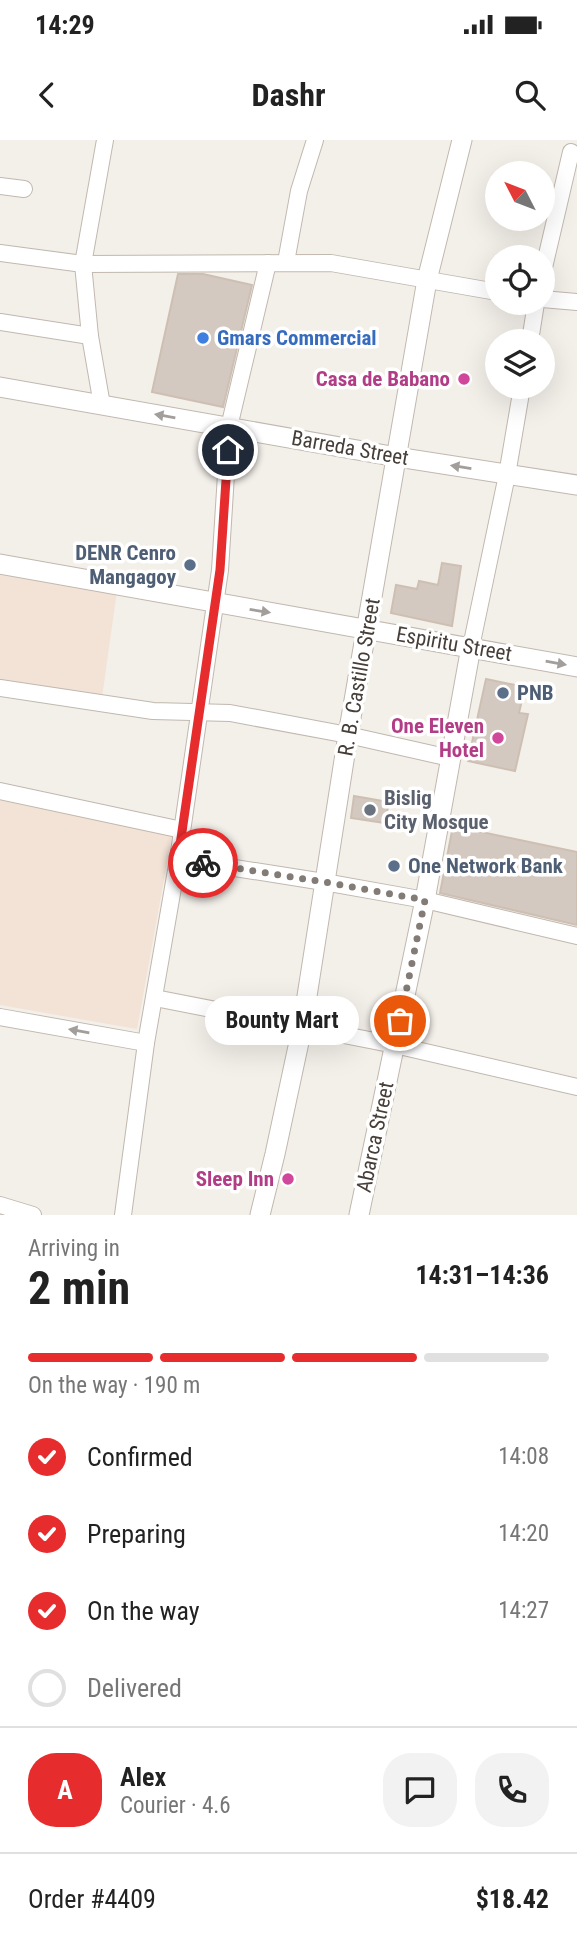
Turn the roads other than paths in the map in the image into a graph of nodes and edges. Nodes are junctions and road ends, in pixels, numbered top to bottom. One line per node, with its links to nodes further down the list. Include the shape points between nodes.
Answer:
1 (104, 140): 11 (street)
2 (315, 140): 9 (street, via 299,191)
3 (462, 140): 12 (street, R. B. Castillo Street)
4 (571, 152): 7 (street)
5 (0, 186): 6 (street)
6 (24, 188)
7 (549, 245)
8 (0, 253): 11 (street)
9 (286, 262): 10 (street); 12 (street, via 331,263)
10 (268, 263): 11 (street); 21 (street)
11 (83, 264): 17 (street)
12 (427, 280): 13 (street); 22 (street, R. B. Castillo Street)
13 (485, 290)
14 (555, 300): 15 (street)
15 (577, 302)
16 (0, 321): 17 (street)
17 (90, 336): 20 (street)
18 (0, 387): 20 (street, Barreda Street)
19 (520, 399): 23 (street)
20 (102, 405): 21 (street, Barreda Street, one-way to 20)
21 (229, 427): 22 (street, Barreda Street); 26 (street)
22 (397, 457): 23 (street, Barreda Street, one-way to 22); 27 (street, R. B. Castillo Street)
23 (507, 475): 24 (street, Barreda Street); 28 (street)
24 (577, 485)
25 (0, 564): 26 (street, Espiritu Street)
26 (215, 604): 27 (street, Espiritu Street, one-way to 27); 31 (street)
27 (368, 628): 28 (street, Espiritu Street); 32 (street, R. B. Castillo Street)
28 (471, 647): 29 (street, Espiritu Street, one-way to 29); 33 (street, Abarca Street)
29 (577, 667)
30 (0, 688): 31 (street, via 153,711)
31 (198, 711): 32 (street); 35 (street)
32 (348, 734): 33 (street); 37 (street, R. B. Castillo Street)
33 (450, 758): 38 (street, Abarca Street)
34 (0, 791): 35 (street)
35 (182, 830): 36 (street)
36 (178, 859): 37 (street); 40 (street)
37 (324, 882): 38 (street); 42 (street, R. B. Castillo Street)
38 (425, 900): 39 (street); 44 (street, Abarca Street)
39 (577, 936)
40 (155, 998): 42 (street); 43 (street)
41 (0, 1017): 43 (street, one-way to 41)
42 (302, 1028): 44 (street); 49 (street, R. B. Castillo Street)
43 (146, 1043): 48 (street)
44 (395, 1045): 45 (street); 50 (street, Abarca Street)
45 (577, 1087)
46 (1, 1209): 47 (street)
47 (33, 1215)
48 (123, 1215)
49 (260, 1215)
50 (359, 1215)

